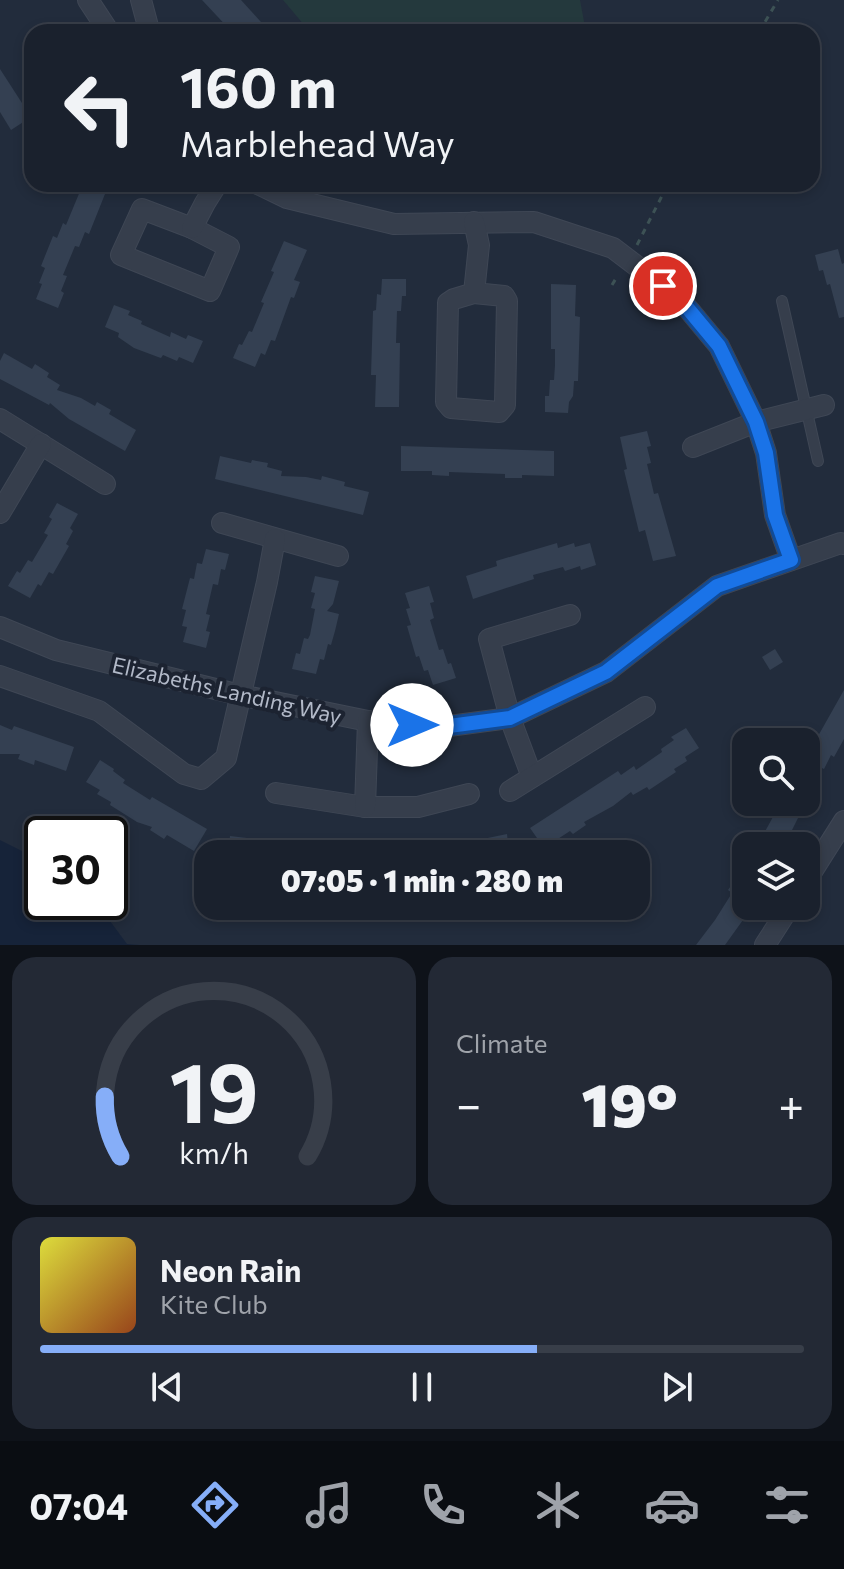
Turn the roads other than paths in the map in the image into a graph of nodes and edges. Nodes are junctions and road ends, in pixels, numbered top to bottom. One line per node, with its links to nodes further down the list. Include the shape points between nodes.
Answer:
1 (88, 0): 3 (street)
2 (141, 0): 4 (street)
3 (104, 24)
4 (147, 24)
5 (212, 192): 8 (street)
6 (275, 192): 7 (street, via 394,224)
7 (474, 222): 9 (street, via 479,245); 13 (street, via 534,222 613,248 680,299 719,346)
8 (192, 228): 8 (street, via 229,247 210,291 121,255 142,209)
9 (474, 293): 9 (street, via 504,296 507,301 505,405 499,412 451,408 446,402 448,303)
10 (782, 301): 11 (lane)
11 (815, 408): 13 (street); 16 (lane)
12 (0, 419): 14 (street)
13 (756, 422): 15 (street); 23 (street, via 775,515)
14 (41, 444): 17 (street); 18 (street)
15 (693, 447)
16 (818, 461)
17 (105, 484)
18 (0, 513)
19 (222, 523): 20 (street)
20 (275, 539): 22 (street); 27 (street)
21 (844, 544): 23 (street, Elizabeths Landing Way)
22 (338, 556)
23 (791, 560): 29 (street, Elizabeths Landing Way, via 717,586 606,672)
24 (570, 615): 29 (street, via 489,639)
25 (0, 627): 27 (street, Elizabeths Landing Way, via 56,650)
26 (0, 676): 27 (street, via 99,711 184,774 201,779 226,758)
27 (240, 695): 30 (street, Elizabeths Landing Way)
28 (645, 707): 31 (street)
29 (510, 718): 30 (street, Elizabeths Landing Way, via 434,728); 31 (street)
30 (368, 721): 35 (street)
31 (532, 777): 32 (street)
32 (510, 791)
33 (276, 793): 35 (street)
34 (469, 794): 35 (street, via 418,807)
35 (365, 807)
36 (842, 830): 37 (street)
37 (820, 861)
38 (781, 920): 39 (street)
39 (765, 945)

